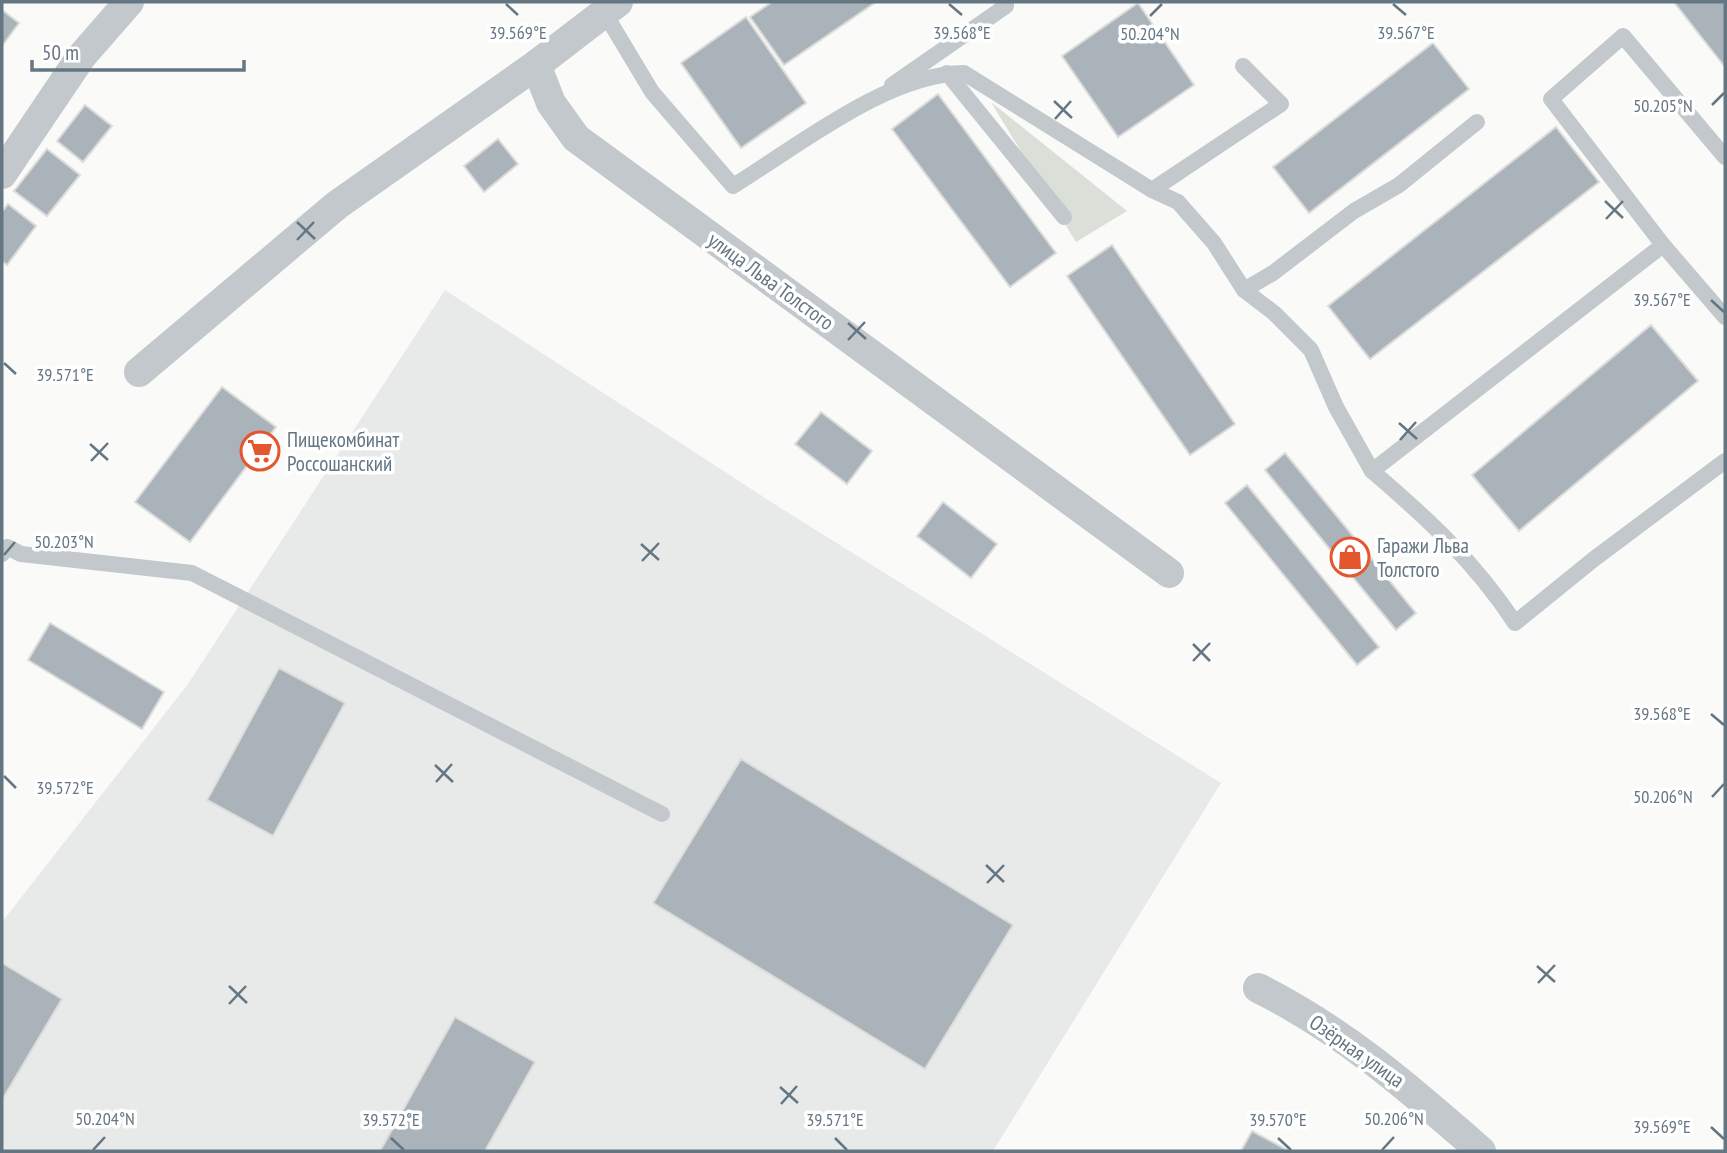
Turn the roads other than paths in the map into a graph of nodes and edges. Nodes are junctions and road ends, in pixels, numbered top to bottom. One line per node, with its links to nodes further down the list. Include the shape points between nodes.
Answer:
1 (129, 2): 10 (street, via 81,57)
2 (1006, 6): 7 (lane)
3 (611, 7): 4 (street); 7 (lane, via 652,92 733,186)
4 (536, 65): 16 (street, via 337,205); 20 (street, улица Льва Толстого, via 551,103 576,138)
5 (1243, 66): 11 (lane, via 1281,104)
6 (947, 73): 7 (lane); 11 (lane, via 964,73); 12 (lane)
7 (879, 94)
8 (1476, 122): 14 (lane, via 1399,185 1354,211)
9 (1725, 158): 13 (lane, via 1623,36 1551,99)
10 (2, 174)
11 (1152, 190): 14 (lane, via 1178,202 1214,243)
12 (1064, 217)
13 (1663, 245): 15 (lane); 18 (lane)
14 (1244, 290): 18 (lane, via 1311,350)
15 (1725, 317)
16 (139, 372)
17 (1725, 461): 18 (lane, via 1515,623 1487,580 1431,522)
18 (1372, 471)
19 (3, 550): 21 (lane, via 192,573)
20 (1169, 573)
21 (662, 814)
22 (1258, 988): 23 (street, Озёрная улица, via 1384,1066)
23 (1481, 1151)

